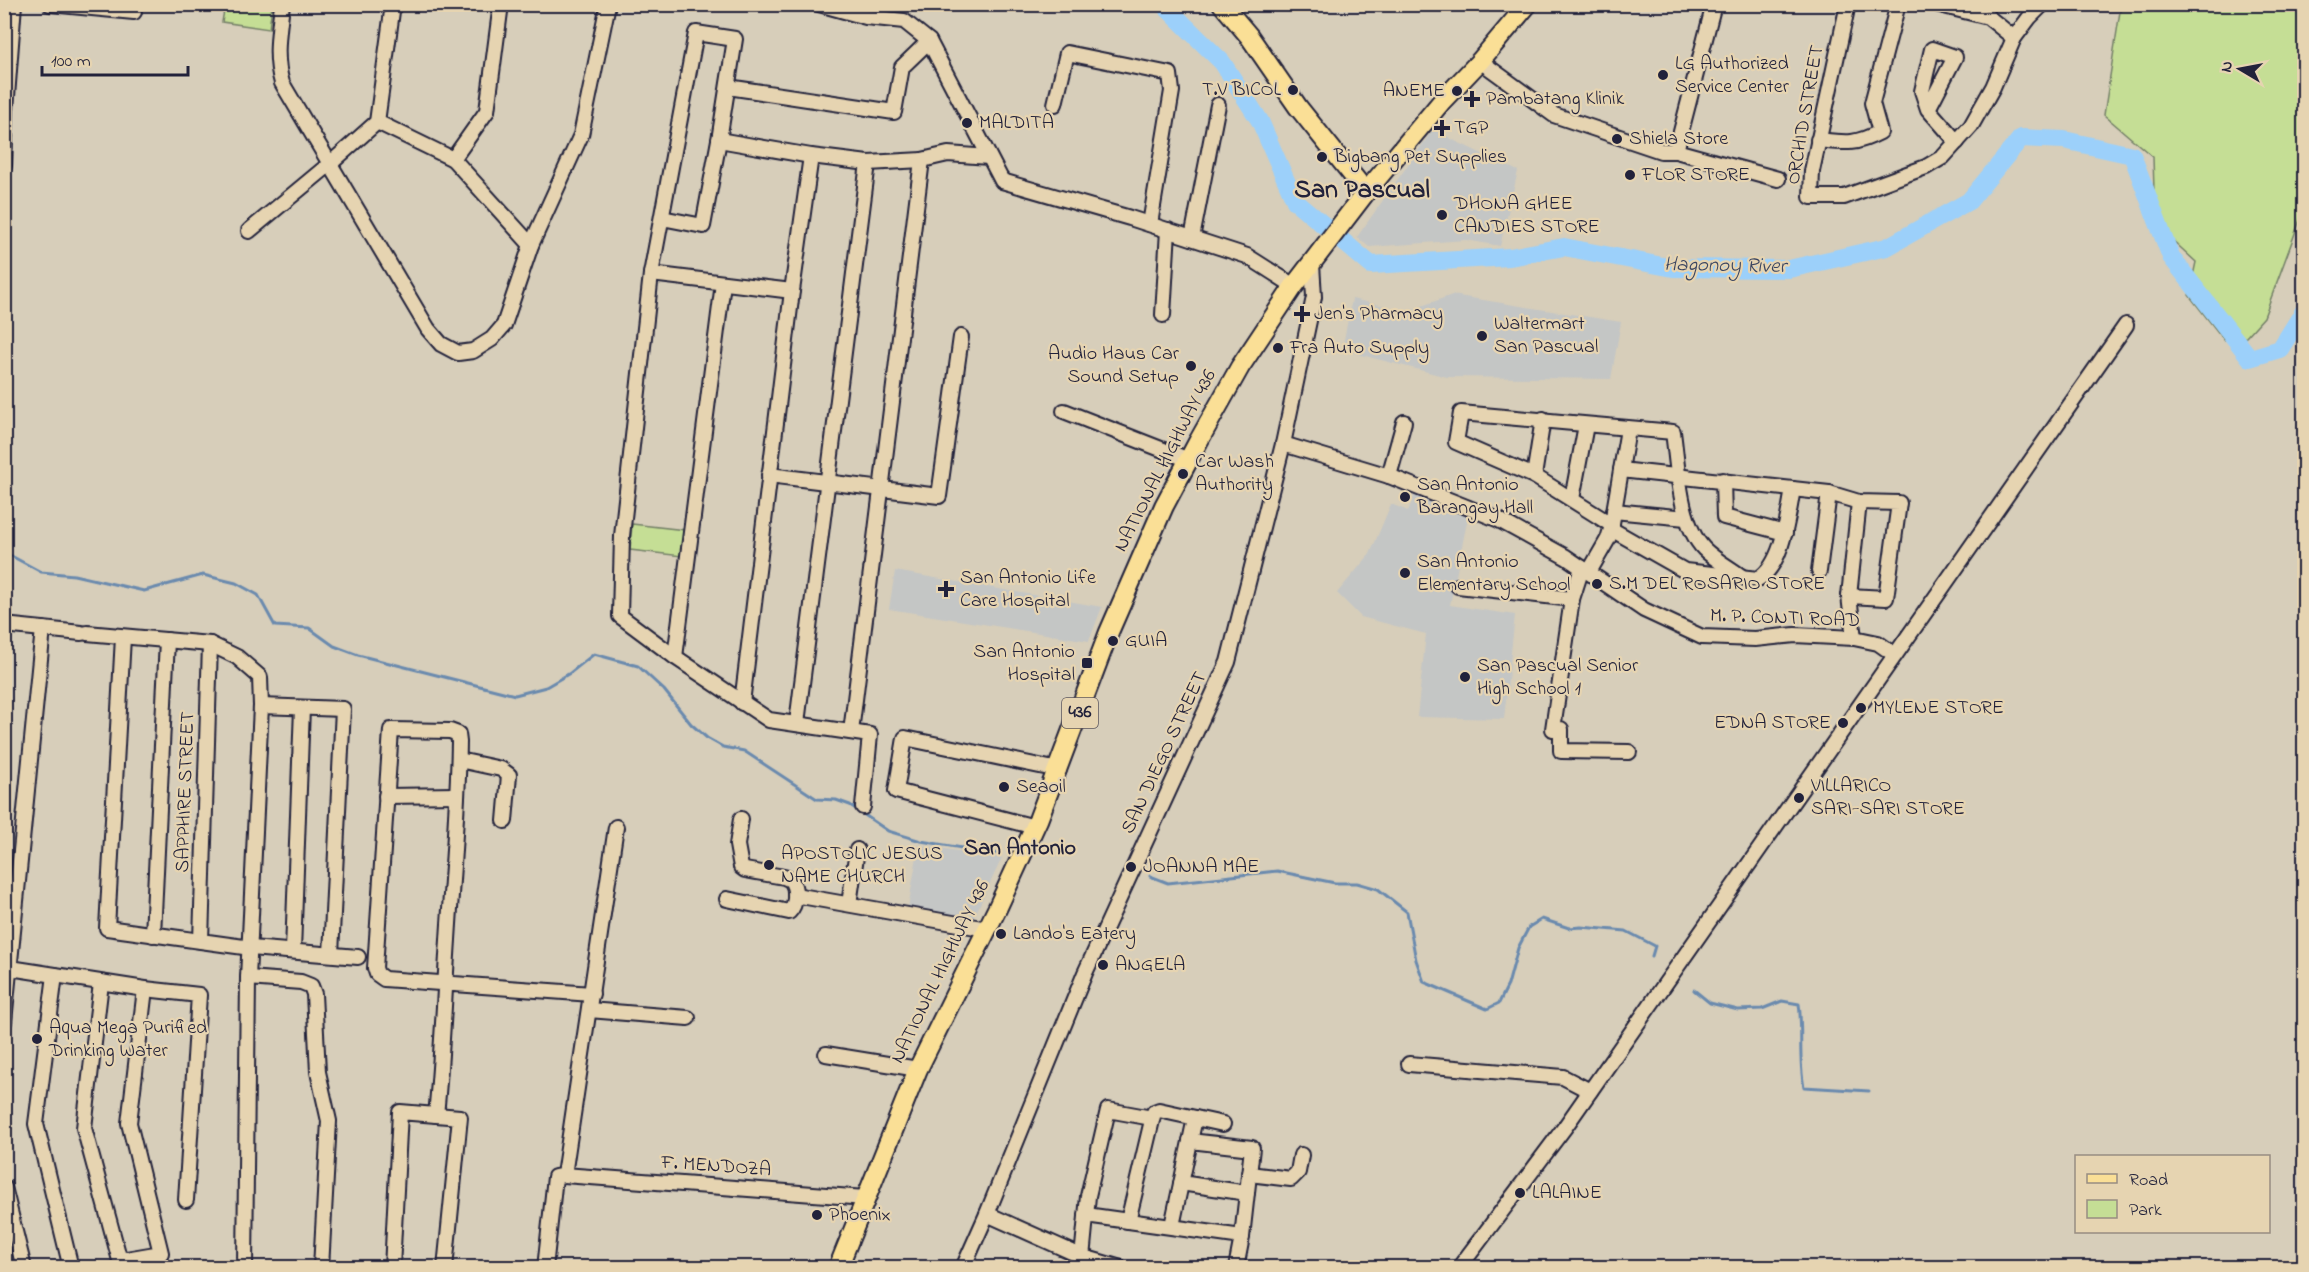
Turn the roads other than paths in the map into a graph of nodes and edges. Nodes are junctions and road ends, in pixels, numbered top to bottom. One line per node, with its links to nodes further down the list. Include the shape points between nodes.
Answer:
1 (14, 4): 25 (street)
2 (50, 4): 16 (street)
3 (282, 4): 35 (street, via 277,66 282,82)
4 (393, 4): 24 (street)
5 (501, 4): 32 (street, via 487,111)
6 (608, 4): 44 (street, via 581,135)
7 (819, 4): 15 (street)
8 (1222, 4): 38 (main road)
9 (1528, 4): 19 (main road, NATIONAL HIGHWAY 436 / 436)
10 (1714, 4): 29 (street)
11 (1848, 4): 27 (street, ORCHID STREET)
12 (1898, 4): 27 (street, via 1872,103 1880,132 1863,141)
13 (1936, 4): 17 (street, via 1988,17)
14 (2043, 4): 17 (street, ORCHID STREET)
15 (867, 11): 18 (street, via 904,21)
16 (134, 12)
17 (2014, 38): 28 (street, ORCHID STREET, via 1993,87)
18 (929, 41): 20 (street, via 902,67 894,112); 31 (street)
19 (1480, 61): 29 (street, via 1554,115 1661,151); 38 (main road, NATIONAL HIGHWAY 436 / 436)
20 (728, 87): 26 (street); 39 (street, via 735,39 696,33)
21 (1055, 104): 40 (street, via 1066,53 1170,74 1172,91)
22 (1218, 105): 43 (street)
23 (1928, 109): 28 (street)
24 (377, 122): 32 (street); 35 (street)
25 (5, 132): 36 (street)
26 (719, 140): 30 (street); 39 (street, via 703,226)
27 (1818, 140): 28 (street, ORCHID STREET, via 1811,197 1844,197 1865,190 1926,167)
28 (1957, 142)
29 (1676, 151): 37 (street)
30 (811, 156): 34 (street); 49 (street)
31 (989, 157): 33 (street, via 948,154); 40 (street, via 1002,182)
32 (453, 159): 44 (street)
33 (922, 160): 34 (street); 67 (street)
34 (868, 163): 66 (street)
35 (331, 164): 42 (street); 44 (street, via 428,329 441,344 458,353 473,351 504,326)
36 (4, 166)
37 (1778, 179)
38 (1366, 192): 45 (main road, NATIONAL HIGHWAY 436 / 436)
39 (662, 218): 46 (street)
40 (1150, 224): 41 (street)
41 (1168, 230): 43 (street); 50 (street)
42 (249, 231)
43 (1192, 238): 48 (street, via 1247,256)
44 (531, 245)
45 (1312, 264): 48 (main road, NATIONAL HIGHWAY 436 / 436); 58 (street, SAN DIEGO STREET, via 1314,297)
46 (651, 274): 47 (street); 88 (street, via 622,536 620,616)
47 (723, 283): 49 (street); 88 (street)
48 (1294, 286): 59 (main road, NATIONAL HIGHWAY 436 / 436, via 1240,367)
49 (792, 291): 62 (street)
50 (1163, 315)
51 (2126, 325): 87 (street)
52 (961, 337): 67 (street, via 939,496)
53 (1064, 411): 59 (street)
54 (1543, 418): 56 (street); 64 (street); 64 (street, via 1461,413 1456,442)
55 (1404, 422): 63 (street)
56 (1586, 425): 57 (street); 70 (street)
57 (1628, 429): 60 (street); 61 (street, via 1672,432)
58 (1283, 444): 63 (street, M. P. CONTI ROAD); 142 (street, SAN DIEGO STREET, via 1228,662 1085,974)
59 (1189, 460): 96 (main road, NATIONAL HIGHWAY 436 / 436, via 1164,506 1109,632)
60 (1621, 470): 61 (street); 73 (street)
61 (1679, 475): 65 (street); 72 (street)
62 (770, 476): 66 (street); 89 (street)
63 (1389, 476): 75 (street, M. P. CONTI ROAD, via 1498,519)
64 (1534, 476): 70 (street)
65 (1723, 480): 68 (street); 74 (street, via 1724,517)
66 (826, 483): 67 (street); 92 (street)
67 (880, 489): 93 (street)
68 (1793, 489): 69 (street); 74 (street)
69 (1829, 493): 71 (street); 76 (street)
70 (1572, 499): 73 (street)
71 (1859, 501): 79 (street); 79 (street, via 1899,503 1886,598)
72 (1686, 518): 73 (street); 77 (street, via 1704,549)
73 (1612, 522): 75 (street, via 1608,539); 77 (street, via 1685,571)
74 (1785, 533): 77 (street, via 1765,575 1758,579)
75 (1586, 570): 80 (street); 84 (street, M. P. CONTI ROAD, via 1644,610 1702,638)
76 (1819, 571)
77 (1742, 577)
78 (1458, 586): 80 (street)
79 (1849, 596): 84 (street)
80 (1572, 599): 94 (street, via 1553,729 1561,729 1561,751)
81 (4, 625): 82 (street)
82 (43, 629): 83 (street); 115 (street)
83 (123, 637): 85 (street); 109 (street, via 107,928)
84 (1854, 638): 87 (street, M. P. CONTI ROAD, via 1878,643)
85 (167, 640): 86 (street); 109 (street)
86 (210, 644): 90 (street, via 237,657 260,677); 110 (street, SAPPHIRE STREET)
87 (1895, 655): 128 (street)
88 (675, 657): 89 (street)
89 (742, 703): 92 (street, via 769,720)
90 (261, 706): 91 (street); 111 (street)
91 (302, 708): 112 (street); 113 (street, via 343,709)
92 (797, 723): 93 (street)
93 (851, 732): 99 (street, via 870,735)
94 (1629, 752)
95 (459, 760): 97 (street); 98 (street, via 458,734 454,732 391,730); 101 (street, via 501,769 509,775)
96 (1059, 770): 103 (main road, NATIONAL HIGHWAY 436 / 436); 103 (street, via 905,738 896,791)
97 (457, 795): 98 (street); 119 (street)
98 (386, 796): 119 (street, via 375,968 384,979)
99 (863, 807)
100 (741, 819): 105 (street, via 737,844 741,867 791,880)
101 (505, 821)
102 (616, 827): 121 (street)
103 (1035, 827): 108 (main road, NATIONAL HIGHWAY 436 / 436)
104 (857, 850): 107 (street)
105 (795, 895): 106 (street, via 789,912); 107 (street)
106 (727, 899)
107 (849, 904): 108 (street)
108 (987, 929): 127 (main road, NATIONAL HIGHWAY 436 / 436)
109 (153, 935): 110 (street)
110 (201, 941): 111 (street)
111 (250, 948): 112 (street); 117 (street)
112 (293, 951): 113 (street)
113 (331, 954): 114 (street)
114 (358, 957)
115 (8, 968): 116 (street); 124 (street)
116 (56, 975): 118 (street); 150 (street, via 36,1124)
117 (248, 978): 151 (street); 152 (street, via 301,982 311,986 314,994 318,1072 329,1121)
118 (100, 983): 120 (street); 148 (street, via 84,1128)
119 (445, 983): 121 (street); 129 (street)
120 (145, 989): 141 (street, via 199,995); 148 (street, via 129,1123 161,1253)
121 (592, 994): 122 (street)
122 (589, 1010): 123 (street); 136 (street)
123 (688, 1018)
124 (4, 1022)
125 (826, 1054): 127 (street)
126 (1409, 1064): 128 (street, via 1563,1077)
127 (918, 1069): 140 (main road, NATIONAL HIGHWAY 436 / 436)
128 (1590, 1091): 160 (street)
129 (436, 1115): 153 (street, via 400,1112); 154 (street, via 460,1117)
130 (1152, 1118): 131 (street, via 1159,1110); 143 (street, via 1108,1110); 144 (street)
131 (1195, 1118): 132 (street); 133 (street)
132 (1222, 1124)
133 (1190, 1141): 135 (street, via 1252,1148); 137 (street)
134 (1301, 1155): 135 (street, via 1298,1173 1291,1179)
135 (1249, 1174): 139 (street)
136 (564, 1175): 140 (street, F. MENDOZA); 155 (street, via 555,1177)
137 (1181, 1183): 139 (street); 145 (street)
138 (4, 1187): 149 (street)
139 (1247, 1193): 146 (street)
140 (865, 1198): 156 (main road, NATIONAL HIGHWAY 436 / 436)
141 (186, 1200)
142 (987, 1214): 147 (street); 157 (street, SAN DIEGO STREET)
143 (1086, 1215): 144 (street); 147 (street)
144 (1128, 1221): 145 (street)
145 (1172, 1226): 146 (street)
146 (1242, 1237): 159 (street)
147 (1082, 1262): 158 (street)
148 (121, 1264)
149 (24, 1268)
150 (71, 1268)
151 (244, 1268)
152 (321, 1268)
153 (392, 1268)
154 (445, 1268)
155 (545, 1268)
156 (838, 1268)
157 (963, 1268)
158 (1121, 1268)
159 (1236, 1268)
160 (1459, 1268)

